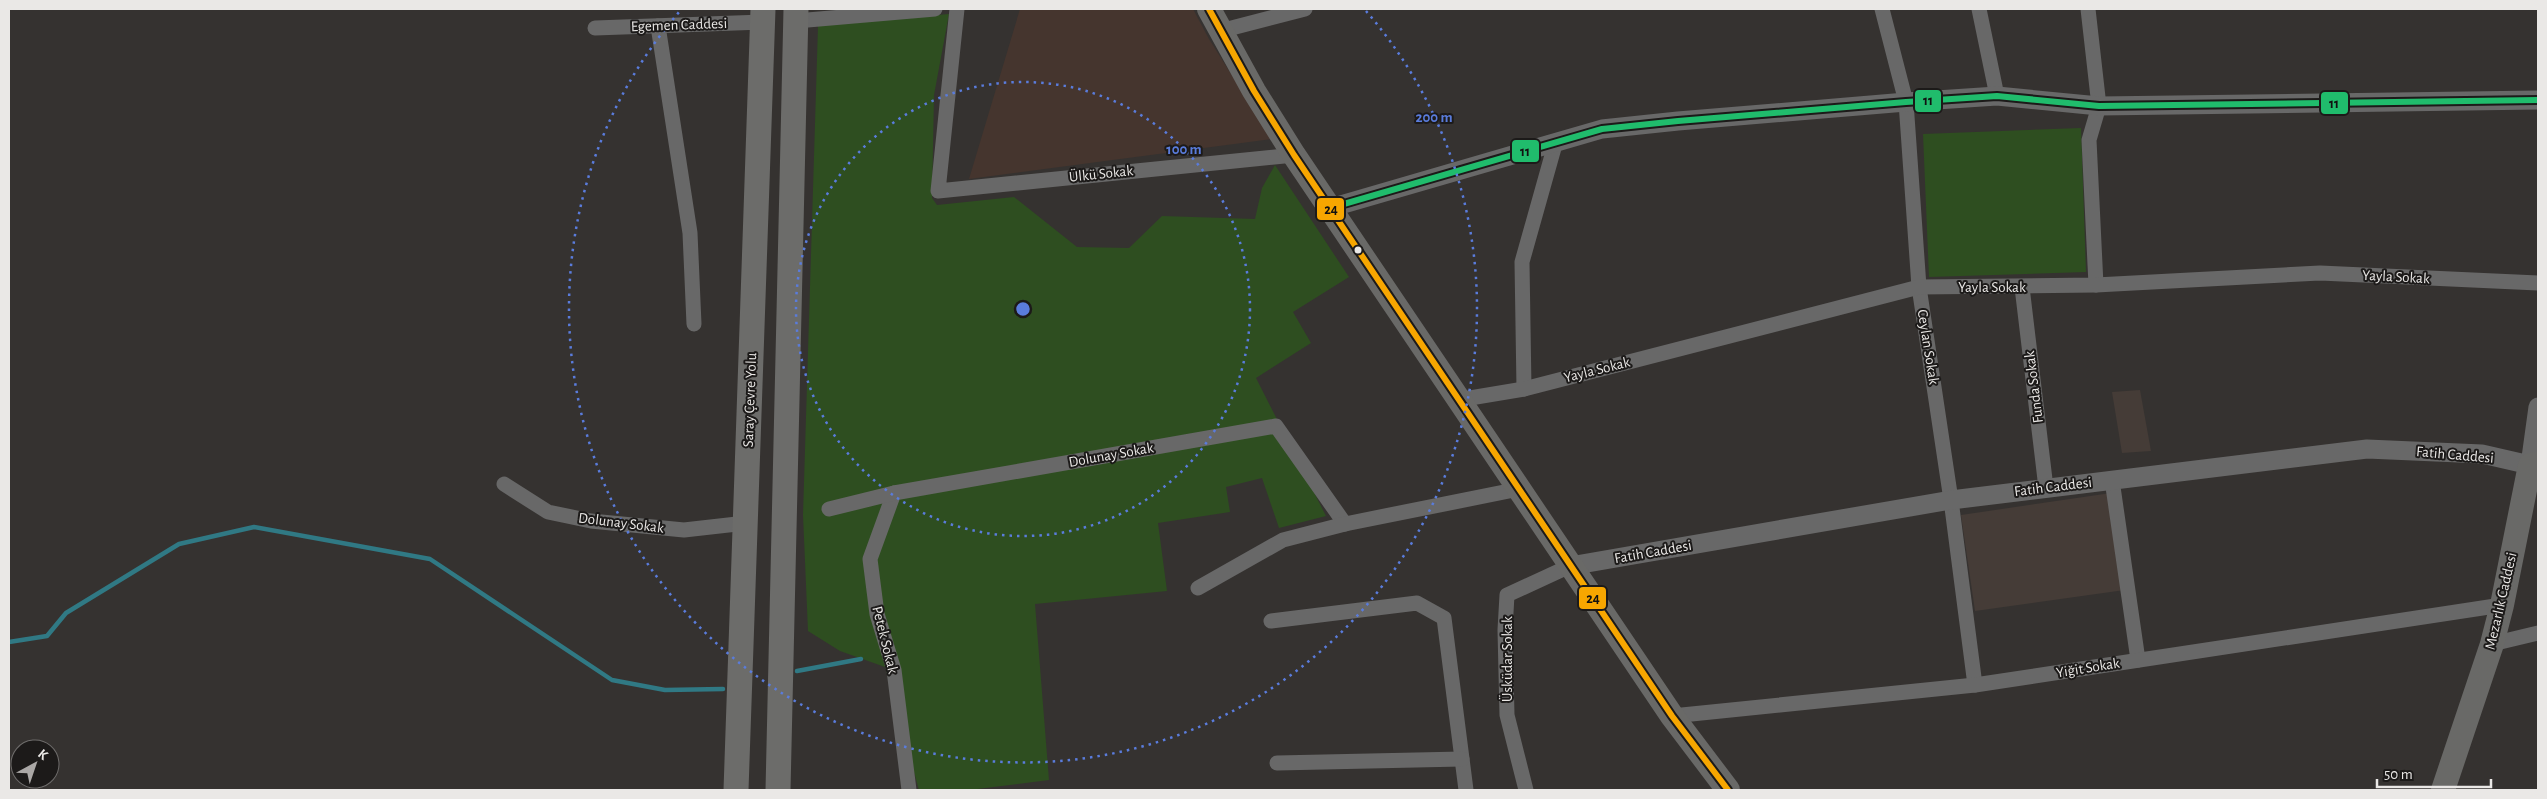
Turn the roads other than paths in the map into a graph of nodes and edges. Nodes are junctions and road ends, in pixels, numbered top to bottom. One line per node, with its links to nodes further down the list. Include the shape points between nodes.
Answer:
1 (935, 9): 9 (street)
2 (956, 9): 18 (street, Ülkü Sokak, via 938,191)
3 (1209, 9): 12 (main road)
4 (1305, 9): 12 (street)
5 (1882, 9): 15 (street, Ceylan Sokak)
6 (1979, 9): 13 (street)
7 (2088, 9): 16 (street)
8 (763, 15): 10 (street, Egemen Caddesi); 36 (highway, Saray Çevre Yolu)
9 (796, 15): 50 (highway)
10 (658, 26): 11 (street, Egemen Caddesi); 24 (street, via 690,233)
11 (595, 28)
12 (1220, 32): 18 (main road)
13 (1997, 96): 15 (street); 16 (street)
14 (2538, 100): 16 (street)
15 (1906, 102): 17 (street, via 1602,129); 23 (street, Ceylan Sokak)
16 (2099, 106): 21 (street, via 2089,140)
17 (1556, 141): 19 (street); 25 (street, via 1522,262)
18 (1294, 155): 19 (main road)
19 (1330, 208): 26 (main road)
20 (2538, 283): 21 (street, Yayla Sokak, via 2320,273)
21 (2096, 285): 22 (street, Yayla Sokak)
22 (2022, 286): 23 (street, Yayla Sokak); 31 (street, Funda Sokak)
23 (1919, 287): 25 (street, Yayla Sokak); 34 (street, Ceylan Sokak)
24 (694, 324)
25 (1524, 389): 26 (street, Yayla Sokak)
26 (1458, 400): 32 (main road)
27 (2538, 407): 28 (street, Mezarlık Caddesi)
28 (2534, 464): 29 (street, Fatih Caddesi, via 2482,454 2367,449); 40 (main road, Mezarlık Caddesi)
29 (2112, 480): 31 (street, Fatih Caddesi); 44 (street)
30 (504, 484): 36 (street, Dolunay Sokak, via 548,512 591,521 684,530)
31 (2046, 488): 34 (street, Fatih Caddesi)
32 (1519, 489): 37 (street); 38 (main road)
33 (894, 493): 35 (street, Dolunay Sokak); 37 (street, Dolunay Sokak, via 1276,426); 51 (street, Petek Sokak, via 870,559 876,614 894,670)
34 (1951, 500): 38 (street, Fatih Caddesi); 45 (street, Ceylan Sokak)
35 (828, 509)
36 (746, 523): 49 (highway, Saray Çevre Yolu)
37 (1345, 524): 39 (street, via 1283,540)
38 (1570, 566): 46 (main road); 53 (street, Üsküdar Sokak, via 1507,594 1507,715)
39 (1198, 588)
40 (2502, 605): 43 (main road, Mezarlık Caddesi); 44 (street, Yiğit Sokak)
41 (1271, 621): 47 (street, via 1417,603 1444,618)
42 (2538, 633): 43 (street)
43 (2492, 644): 55 (main road, Mezarlık Caddesi)
44 (2138, 660): 45 (street, Yiğit Sokak)
45 (1975, 685): 46 (street, Yiğit Sokak)
46 (1672, 716): 54 (main road)
47 (1462, 759): 48 (street); 52 (street)
48 (1277, 763)
49 (736, 790)
50 (778, 790)
51 (909, 790)
52 (1466, 790)
53 (1526, 790)
54 (1728, 790)
55 (2443, 790)

